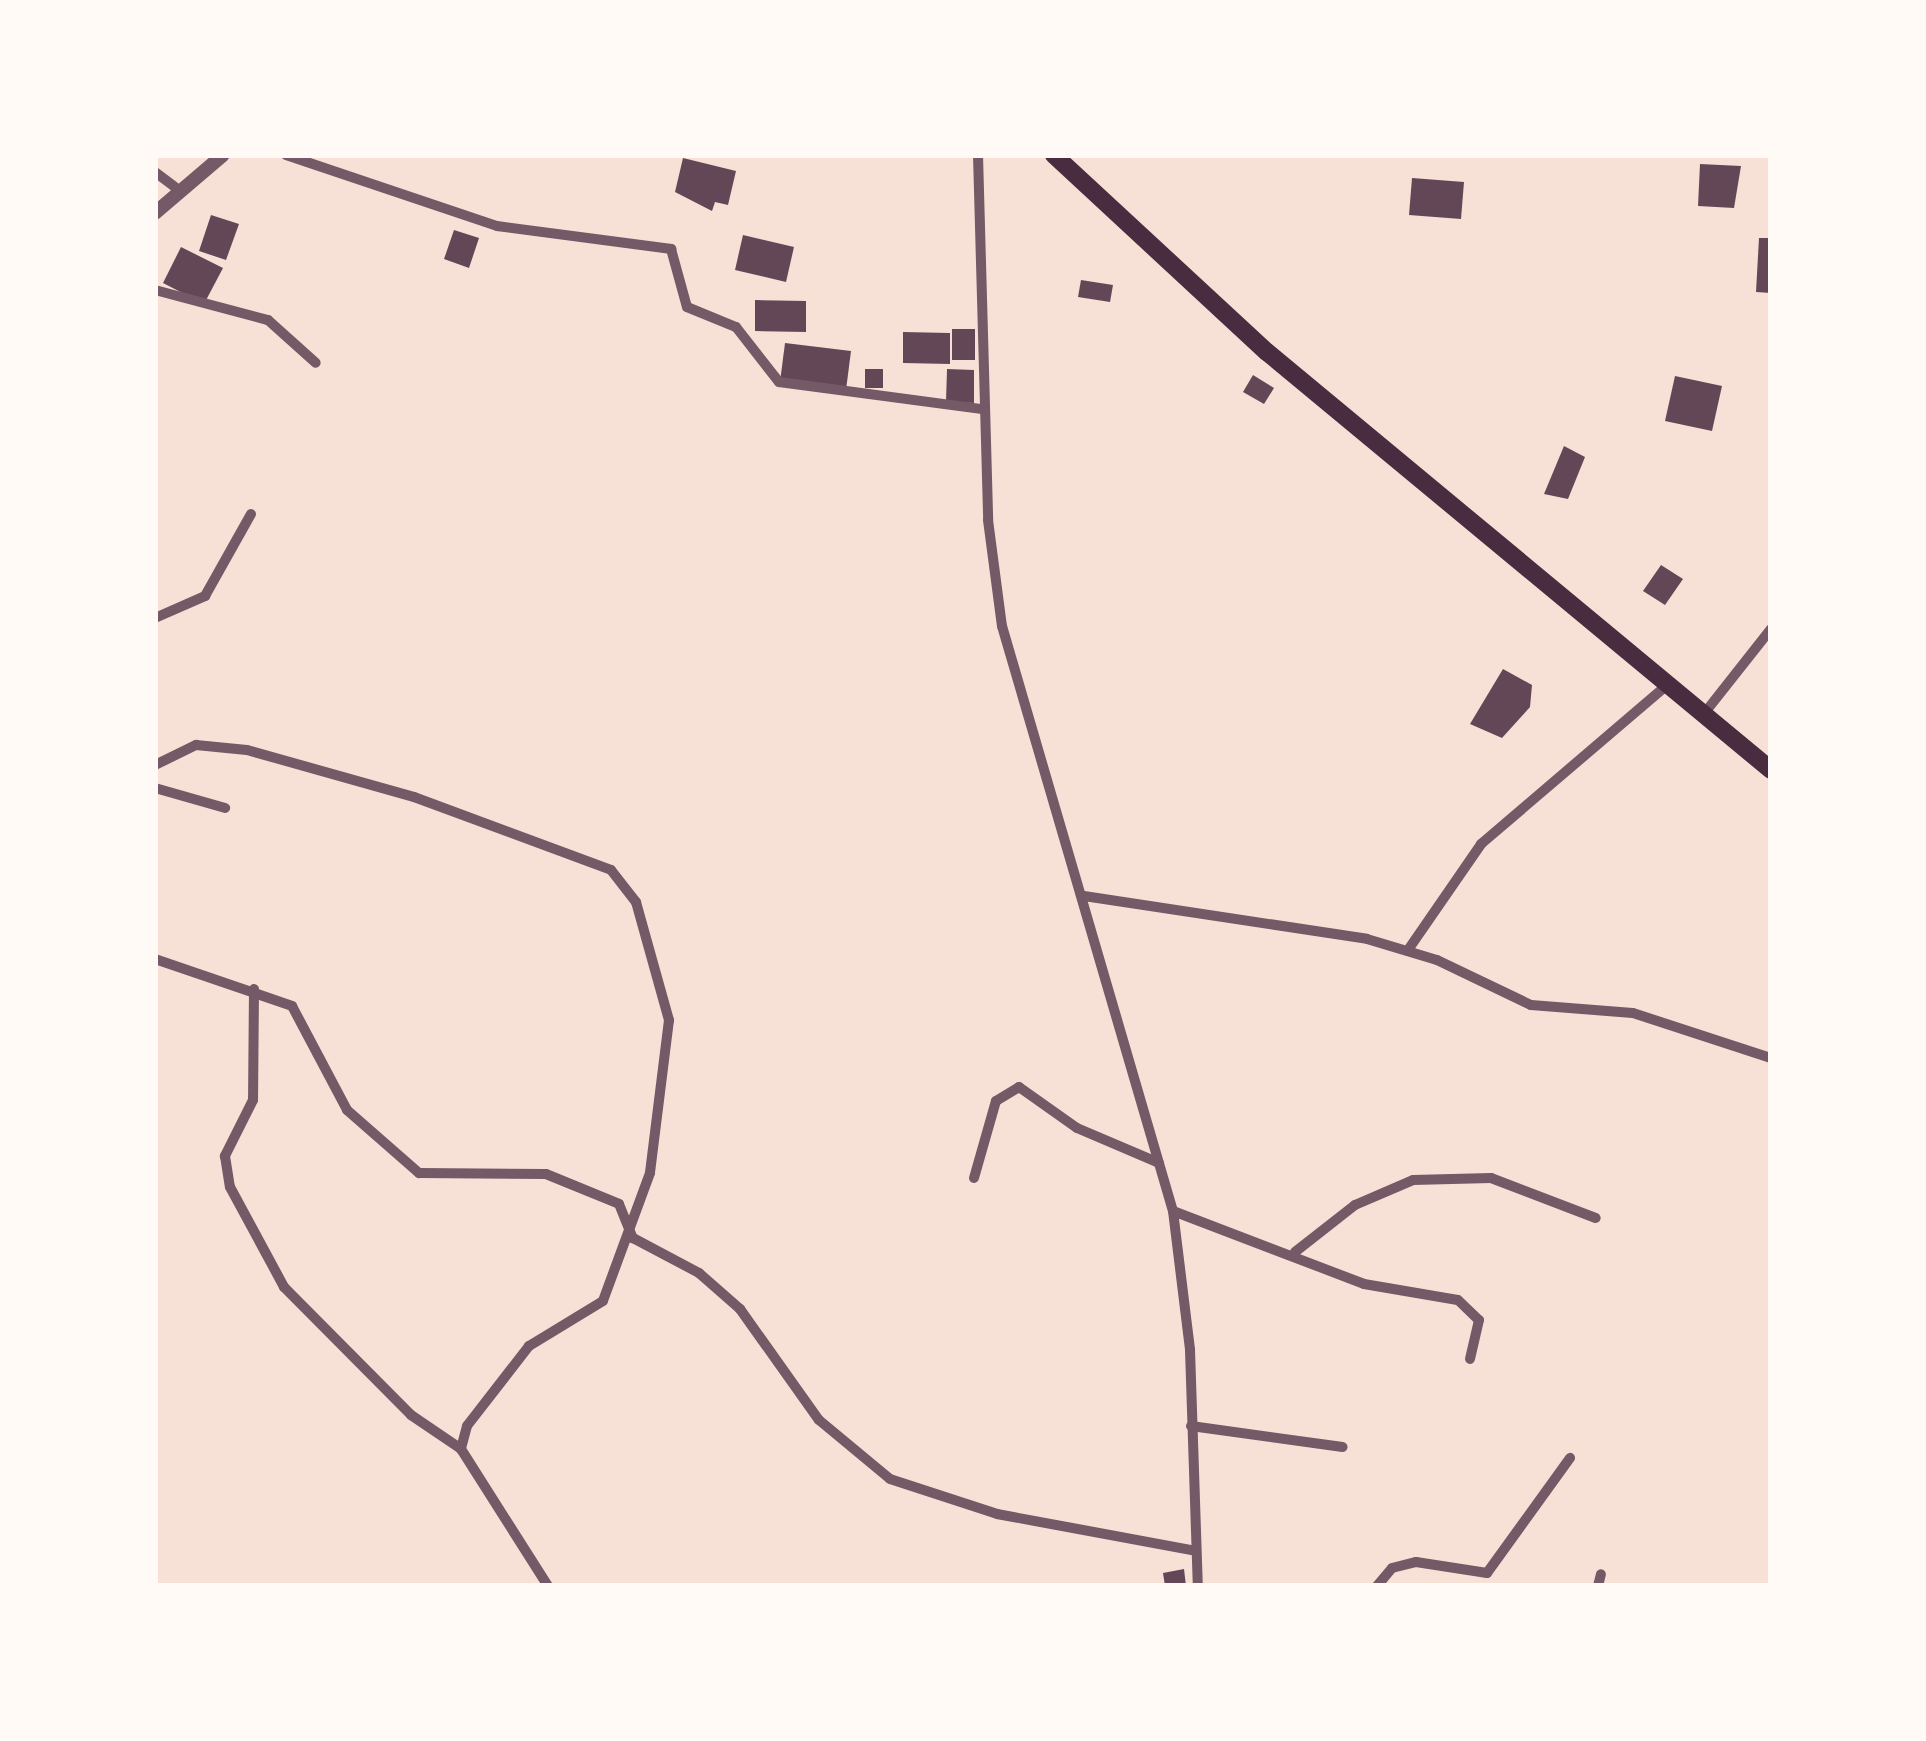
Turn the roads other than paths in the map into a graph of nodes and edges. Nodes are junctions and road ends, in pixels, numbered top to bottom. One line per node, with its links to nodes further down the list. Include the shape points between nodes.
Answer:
1 (223, 155): 6 (street)
2 (286, 155): 10 (street, via 497,226 671,249 688,307 736,328 779,382)
3 (978, 155): 10 (street)
4 (1054, 155): 14 (main road, via 1196,290)
5 (155, 172): 6 (street)
6 (176, 188): 7 (street)
7 (155, 213)
8 (155, 290): 9 (street, via 268,320)
9 (316, 363)
10 (982, 409): 20 (street, via 1002,626)
11 (251, 514): 12 (street, via 204,596)
12 (155, 618)
13 (1771, 629): 15 (street)
14 (1668, 686): 15 (main road); 21 (street, via 1480,844)
15 (1704, 715): 17 (main road)
16 (155, 766): 29 (street, via 196,745 247,750 414,797 624,879 669,1020 670,1060)
17 (1771, 770)
18 (155, 788): 19 (street)
19 (225, 808)
20 (1084, 896): 21 (street); 25 (street)
21 (1408, 950): 24 (street, via 1531,1005 1633,1013)
22 (155, 958): 23 (street)
23 (254, 989): 29 (street, via 292,1006 348,1110 407,1165 456,1178 564,1177 619,1204); 34 (street, via 253,1100 226,1156 230,1187 284,1287 411,1415)
24 (1771, 1058)
25 (1160, 1164): 26 (street, via 1077,1128 1019,1087 996,1102); 27 (street)
26 (974, 1178)
27 (1173, 1211): 30 (street); 32 (street)
28 (1596, 1218): 30 (street, via 1491,1178 1413,1180 1355,1205)
29 (631, 1228): 34 (street, via 592,1315 529,1346 467,1426); 36 (street, via 642,1245 699,1273 740,1309 819,1420 890,1479 997,1514)
30 (1295, 1252): 31 (street, via 1364,1284 1476,1309)
31 (1470, 1360)
32 (1191, 1426): 33 (street); 36 (street)
33 (1344, 1447)
34 (461, 1450): 37 (street)
35 (1570, 1458): 39 (street, via 1487,1573 1416,1562 1392,1568)
36 (1192, 1550): 38 (street)
37 (548, 1586)
38 (1198, 1586)
39 (1377, 1586)

